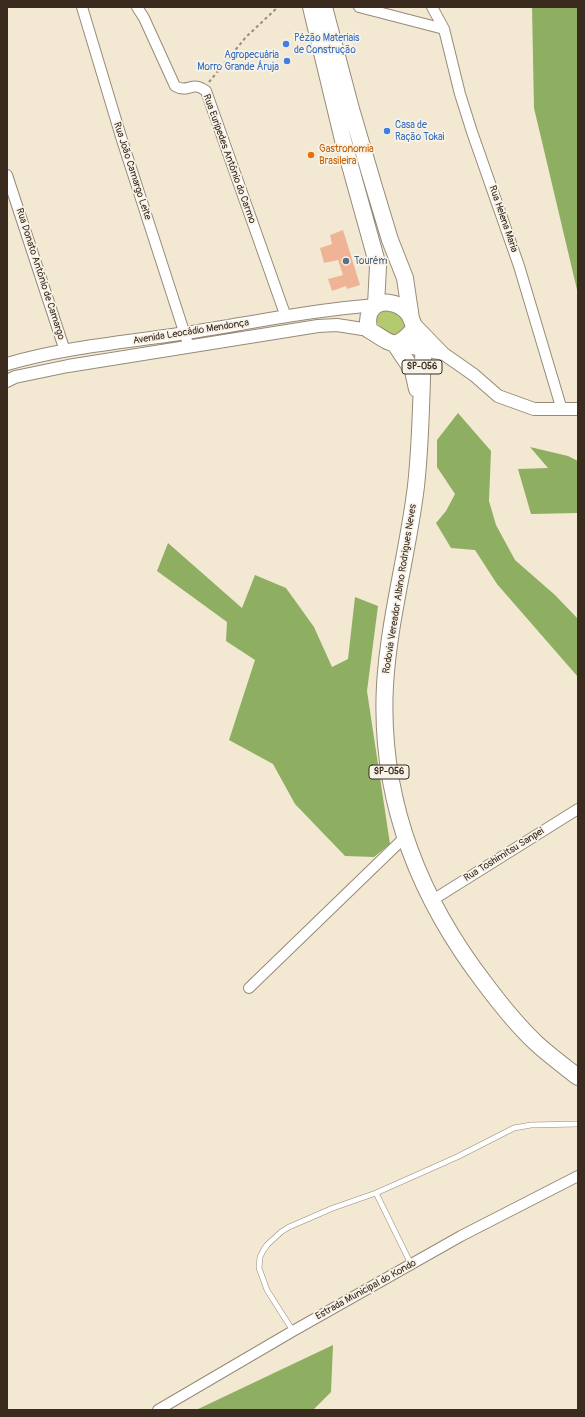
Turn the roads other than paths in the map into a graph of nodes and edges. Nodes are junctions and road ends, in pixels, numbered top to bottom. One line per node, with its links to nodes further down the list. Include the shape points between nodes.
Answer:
1 (82, 7): 13 (street, Rua João Camargo Leite, via 122,140)
2 (137, 7): 10 (street, Rua Euripedes Antônio do Carmo, via 175,86 180,89 196,86 206,91)
3 (311, 7): 9 (main road, via 342,140 378,266)
4 (324, 7): 11 (main road, Rodovia Vereador Albino Rodrigues Neves / SP-056, via 374,187 405,278)
5 (359, 7): 7 (street)
6 (432, 7): 7 (street, Rua Helena Maria)
7 (444, 29): 23 (street, Rua Helena Maria, via 462,102 519,266)
8 (7, 175): 17 (street, Rua Donato Antônio de Camargo)
9 (376, 305): 10 (street, Avenida Leocádio Mendonça); 11 (main road, via 390,302 408,313); 12 (main road, via 370,312)
10 (286, 317): 13 (street, Avenida Leocádio Mendonça)
11 (412, 324): 14 (main road, via 405,340); 16 (main road, Rodovia Vereador Albino Rodrigues Neves / SP-056); 18 (street)
12 (369, 330): 14 (main road); 15 (street, Avenida Leocádio Mendonça, via 337,325 318,326)
13 (186, 333): 15 (street, Rua João Camargo Leite); 17 (street, Avenida Leocádio Mendonça)
14 (394, 344): 16 (street); 21 (main road, via 413,371)
15 (189, 347): 20 (street, Avenida Leocádio Mendonça)
16 (423, 349): 18 (street); 21 (main road, Rodovia Vereador Albino Rodrigues Neves / SP-056)
17 (65, 351): 19 (street, Avenida Leocádio Mendonça)
18 (444, 354): 23 (street, via 498,396 534,409)
19 (7, 364)
20 (10, 376)
21 (421, 408): 25 (main road, Rodovia Vereador Albino Rodrigues Neves / SP-056, via 416,486 387,654 385,686 387,759)
22 (578, 409): 23 (street)
23 (562, 410)
24 (578, 809): 26 (street, Rua Toshimitsu Sanpei)
25 (404, 838): 26 (main road, Rodovia Vereador Albino Rodrigues Neves / SP-056); 27 (street)
26 (431, 901): 28 (main road, Rodovia Vereador Albino Rodrigues Neves / SP-056, via 466,959 495,998 536,1042)
27 (249, 988)
28 (578, 1077)
29 (578, 1124): 31 (lane, via 514,1128)
30 (578, 1176): 32 (street, Estrada Municipal do Kondo)
31 (376, 1193): 32 (lane); 33 (lane, via 289,1227 263,1251 259,1264 267,1290)
32 (411, 1264): 33 (street, Estrada Municipal do Kondo)
33 (293, 1331): 34 (street, Estrada Municipal do Kondo)
34 (158, 1410)

